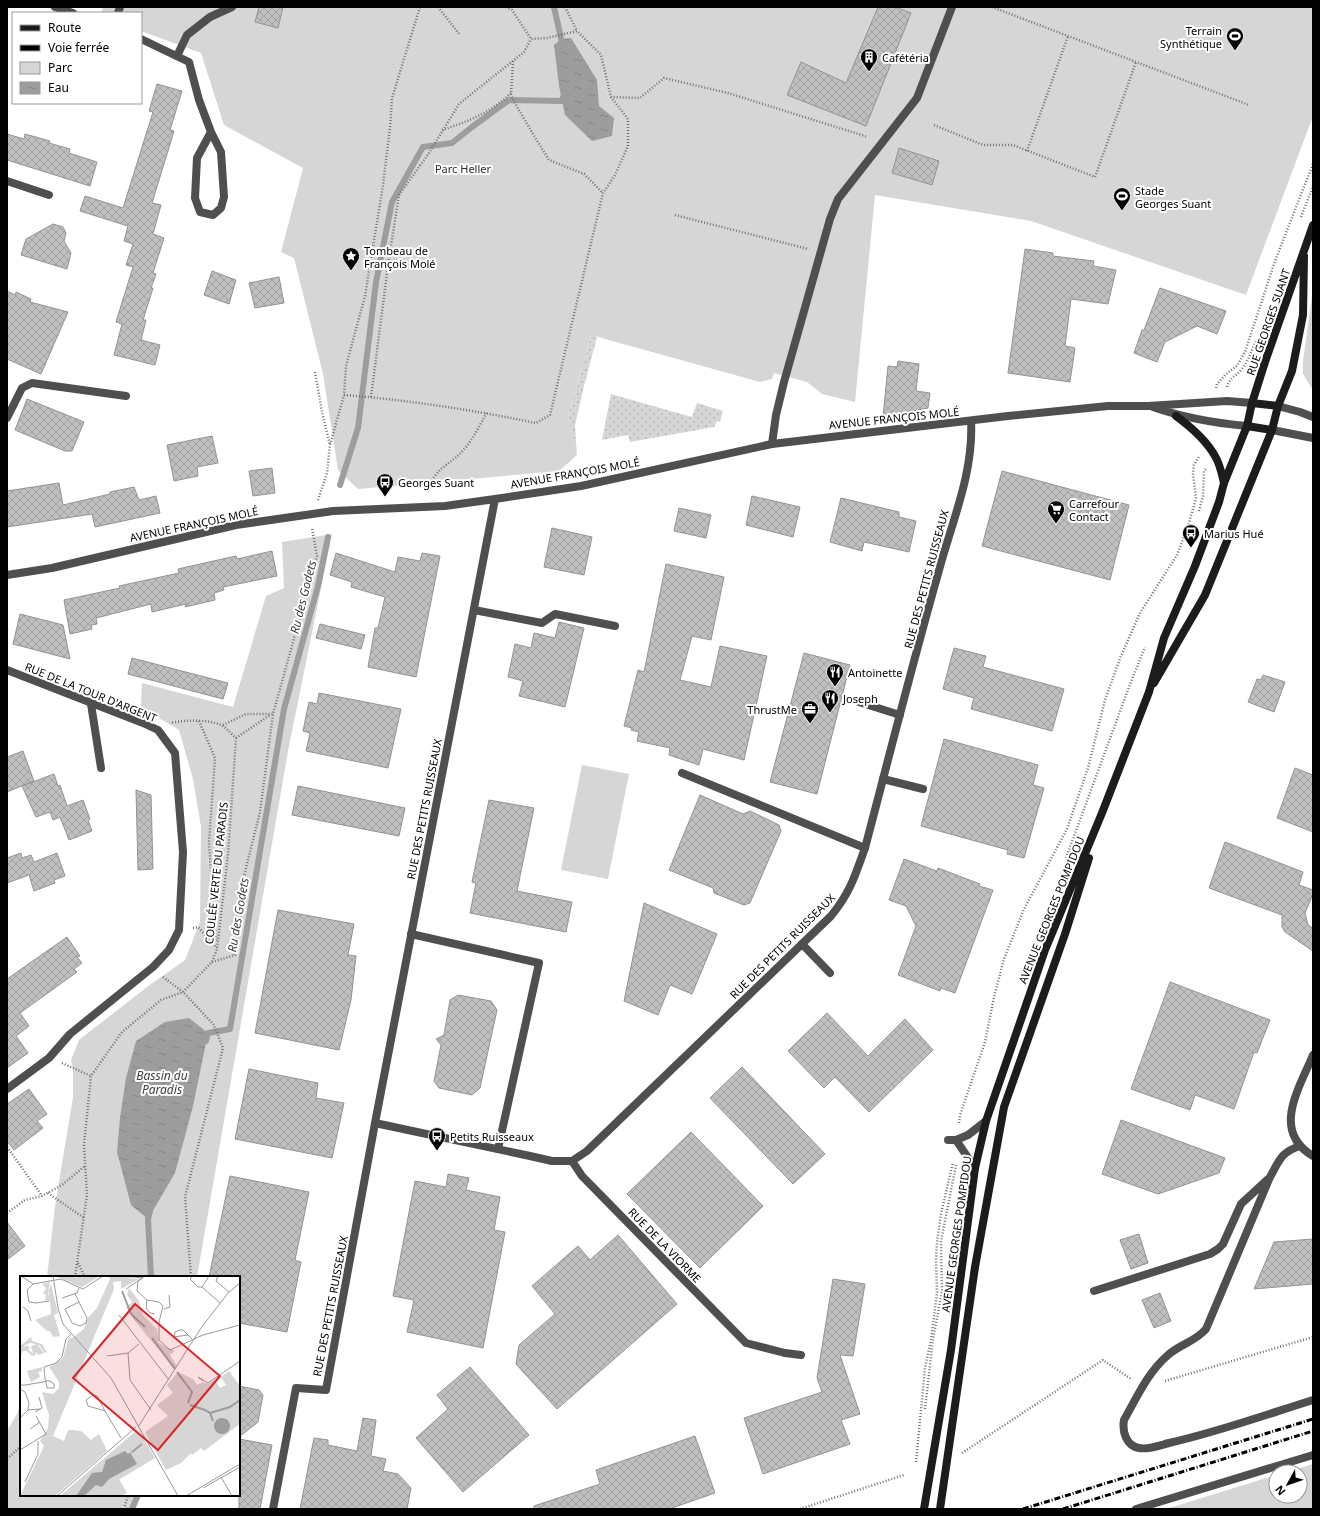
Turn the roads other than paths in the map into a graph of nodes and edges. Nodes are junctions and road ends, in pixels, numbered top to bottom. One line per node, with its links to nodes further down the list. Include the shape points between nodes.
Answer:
1 (55, 7): 4 (street)
2 (232, 7): 6 (street, via 210,17 187,35)
3 (952, 7): 23 (street, via 917,98 838,199 830,219 784,382)
4 (70, 12)
5 (142, 39): 6 (street)
6 (177, 56): 7 (street, via 189,62)
7 (211, 132): 7 (street, via 197,158 195,198 200,212 213,215 220,208 224,197 221,152)
8 (7, 180): 9 (street)
9 (49, 195)
10 (1313, 225): 11 (main road, RUE GEORGES SUANT)
11 (1305, 247): 13 (main road, RUE GEORGES SUANT); 15 (main road, RUE GEORGES SUANT, via 1303,315 1292,371)
12 (126, 396): 18 (street, via 32,383 22,388)
13 (1252, 403): 14 (street, AVENUE FRANÇOIS MOLÉ, via 1213,401); 15 (main road); 20 (main road, AVENUE GEORGES POMPIDOU)
14 (1148, 406): 16 (street, AVENUE FRANÇOIS MOLÉ); 19 (street, AVENUE FRANÇOIS MOLÉ, via 1108,406)
15 (1278, 406): 17 (street); 21 (main road, RUE GEORGES SUANT)
16 (1176, 416): 20 (street, AVENUE FRANÇOIS MOLÉ, via 1218,424); 24 (main road, via 1187,424 1216,457)
17 (1313, 417)
18 (7, 418)
19 (971, 421): 23 (street, AVENUE FRANÇOIS MOLÉ); 33 (street, RUE DES PETITS RUISSEAUX, via 972,433 966,475)
20 (1247, 426): 21 (main road); 24 (main road, AVENUE GEORGES POMPIDOU)
21 (1272, 430): 22 (street); 30 (main road, AVENUE GEORGES POMPIDOU, via 1205,596)
22 (1313, 438)
23 (772, 444): 25 (street, AVENUE FRANÇOIS MOLÉ, via 581,486)
24 (1224, 483): 30 (main road, AVENUE GEORGES POMPIDOU, via 1195,566 1164,638)
25 (495, 499): 26 (street, AVENUE FRANÇOIS MOLÉ, via 445,506 333,511 236,525 52,568); 27 (street, RUE DES PETITS RUISSEAUX)
26 (7, 575)
27 (474, 610): 28 (street, via 542,623 555,614); 40 (street, RUE DES PETITS RUISSEAUX)
28 (615, 626)
29 (7, 670): 32 (street, RUE DE LA TOUR D'ARGENT)
30 (1149, 692): 38 (main road, AVENUE GEORGES POMPIDOU)
31 (859, 702): 33 (street)
32 (91, 704): 34 (street); 44 (street, RUE DE LA TOUR D'ARGENT, via 158,730 175,753 183,852 179,930 169,950 153,967 70,1034 49,1058)
33 (900, 715): 36 (street, RUE DES PETITS RUISSEAUX)
34 (101, 768)
35 (682, 773): 39 (street)
36 (883, 779): 37 (street); 39 (street, RUE DES PETITS RUISSEAUX)
37 (923, 789)
38 (1102, 813): 45 (main road, AVENUE GEORGES POMPIDOU, via 1045,950); 59 (main road, AVENUE GEORGES POMPIDOU, via 1065,934 1004,1107 976,1267)
39 (865, 848): 41 (street, RUE DES PETITS RUISSEAUX, via 852,886 842,902)
40 (411, 934): 46 (street, RUE DES PETITS RUISSEAUX); 48 (street, via 539,963)
41 (802, 944): 42 (street); 50 (street, RUE DES PETITS RUISSEAUX, via 587,1152)
42 (830, 973)
43 (1313, 1056): 47 (street, via 1290,1112 1291,1129)
44 (7, 1089)
45 (986, 1121): 51 (main road, AVENUE GEORGES POMPIDOU); 51 (street, via 968,1135 952,1140)
46 (375, 1123): 48 (street); 57 (street, RUE DES PETITS RUISSEAUX, via 326,1390 296,1388)
47 (1300, 1146): 49 (street); 52 (street, via 1288,1149)
48 (498, 1150): 50 (street)
49 (1313, 1156)
50 (572, 1161): 54 (street, RUE DE LA VIORME, via 582,1176 746,1343)
51 (975, 1168): 58 (main road, AVENUE GEORGES POMPIDOU, via 951,1350)
52 (1270, 1177): 53 (street, via 1241,1204 1227,1237 1218,1249 1210,1254); 55 (street, via 1206,1328 1200,1336 1168,1354 1158,1365 1124,1420 1124,1433 1135,1447 1141,1449 1190,1438)
53 (1094, 1292)
54 (801, 1356)
55 (1313, 1400)
56 (1313, 1455): 60 (street)
57 (273, 1509)
58 (924, 1509)
59 (940, 1509)
60 (1136, 1509)

